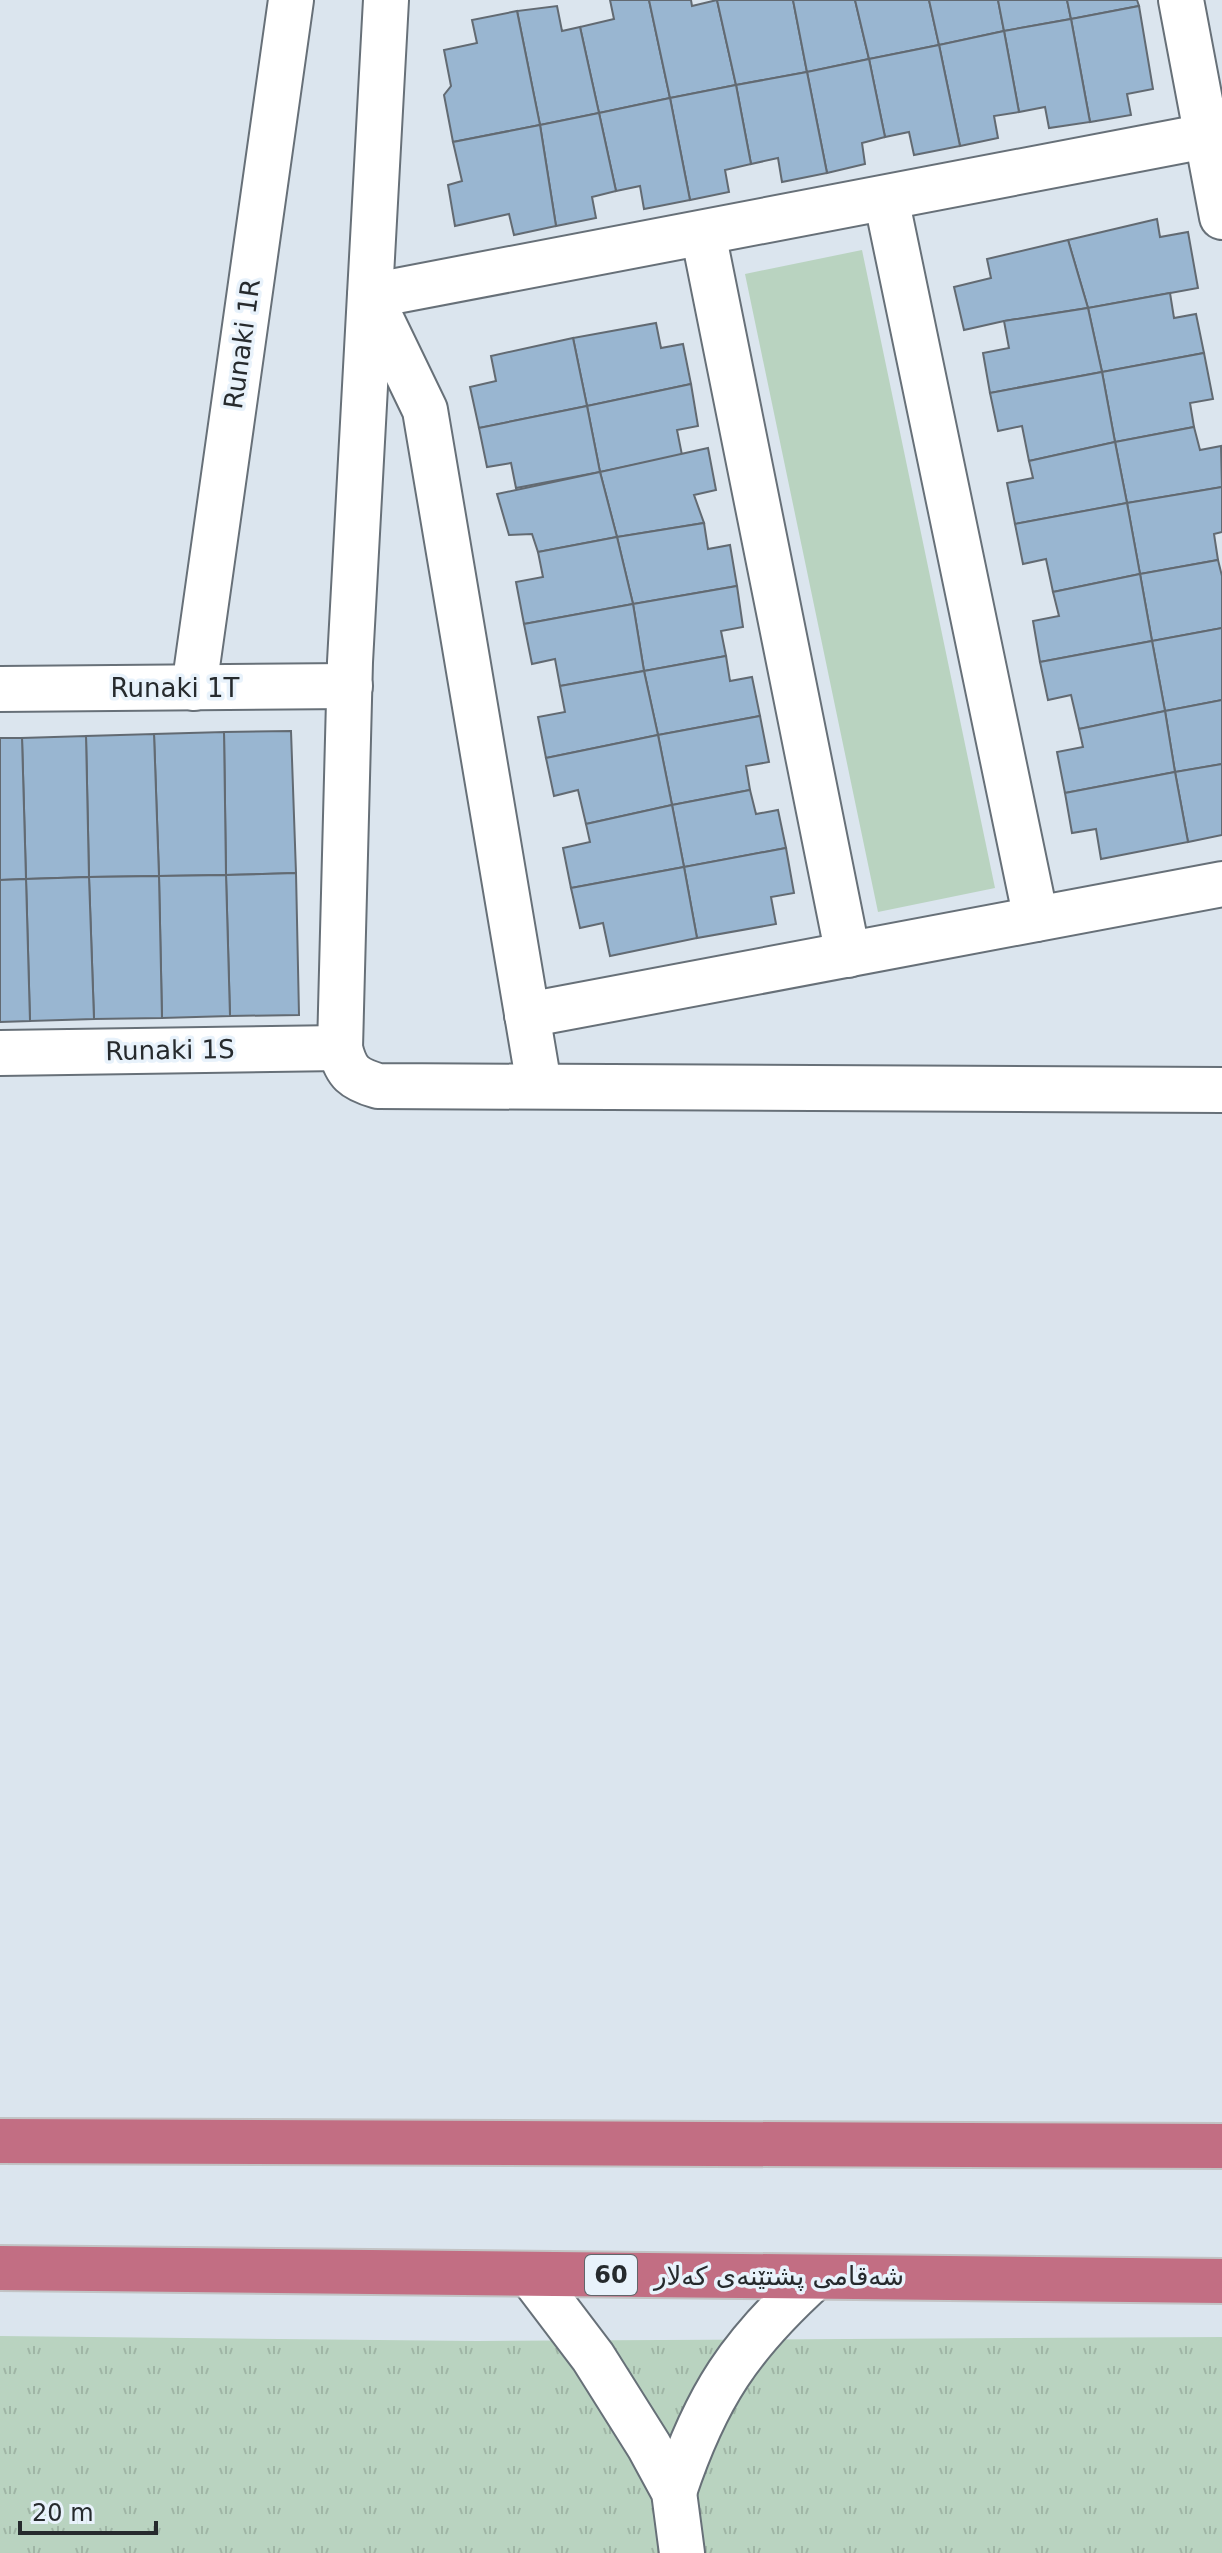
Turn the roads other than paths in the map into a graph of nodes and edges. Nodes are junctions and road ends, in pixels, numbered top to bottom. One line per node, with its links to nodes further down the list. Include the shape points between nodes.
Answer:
1 (291, 0): 10 (street, Runaki 1R)
2 (386, 0): 8 (street)
3 (1181, 0): 4 (street)
4 (1206, 136): 5 (street); 6 (street)
5 (886, 198): 7 (street); 13 (street)
6 (1222, 217)
7 (703, 233): 8 (street); 14 (street)
8 (370, 296): 9 (street); 15 (street, via 425,410)
9 (350, 686): 10 (street, Runaki 1T); 16 (street)
10 (194, 688): 11 (street, Runaki 1T)
11 (0, 689)
12 (1222, 884): 13 (street)
13 (1036, 919): 14 (street)
14 (848, 955): 15 (street)
15 (527, 1015): 18 (street)
16 (340, 1048): 17 (street, Runaki 1S); 18 (street, via 352,1075 378,1086)
17 (0, 1053)
18 (539, 1085): 19 (street)
19 (1222, 1090)
20 (0, 2141): 21 (highway)
21 (1222, 2146)
22 (0, 2268): 23 (highway, شەقامی پشتێنەی کەلار / 60)
23 (530, 2274): 24 (highway, شەقامی پشتێنەی کەلار / 60); 26 (street, via 615,2390)
24 (815, 2277): 25 (highway, شەقامی پشتێنەی کەلار / 60); 26 (street, via 776,2312 713,2396)
25 (1222, 2281)
26 (674, 2492): 27 (street)
27 (682, 2553)

